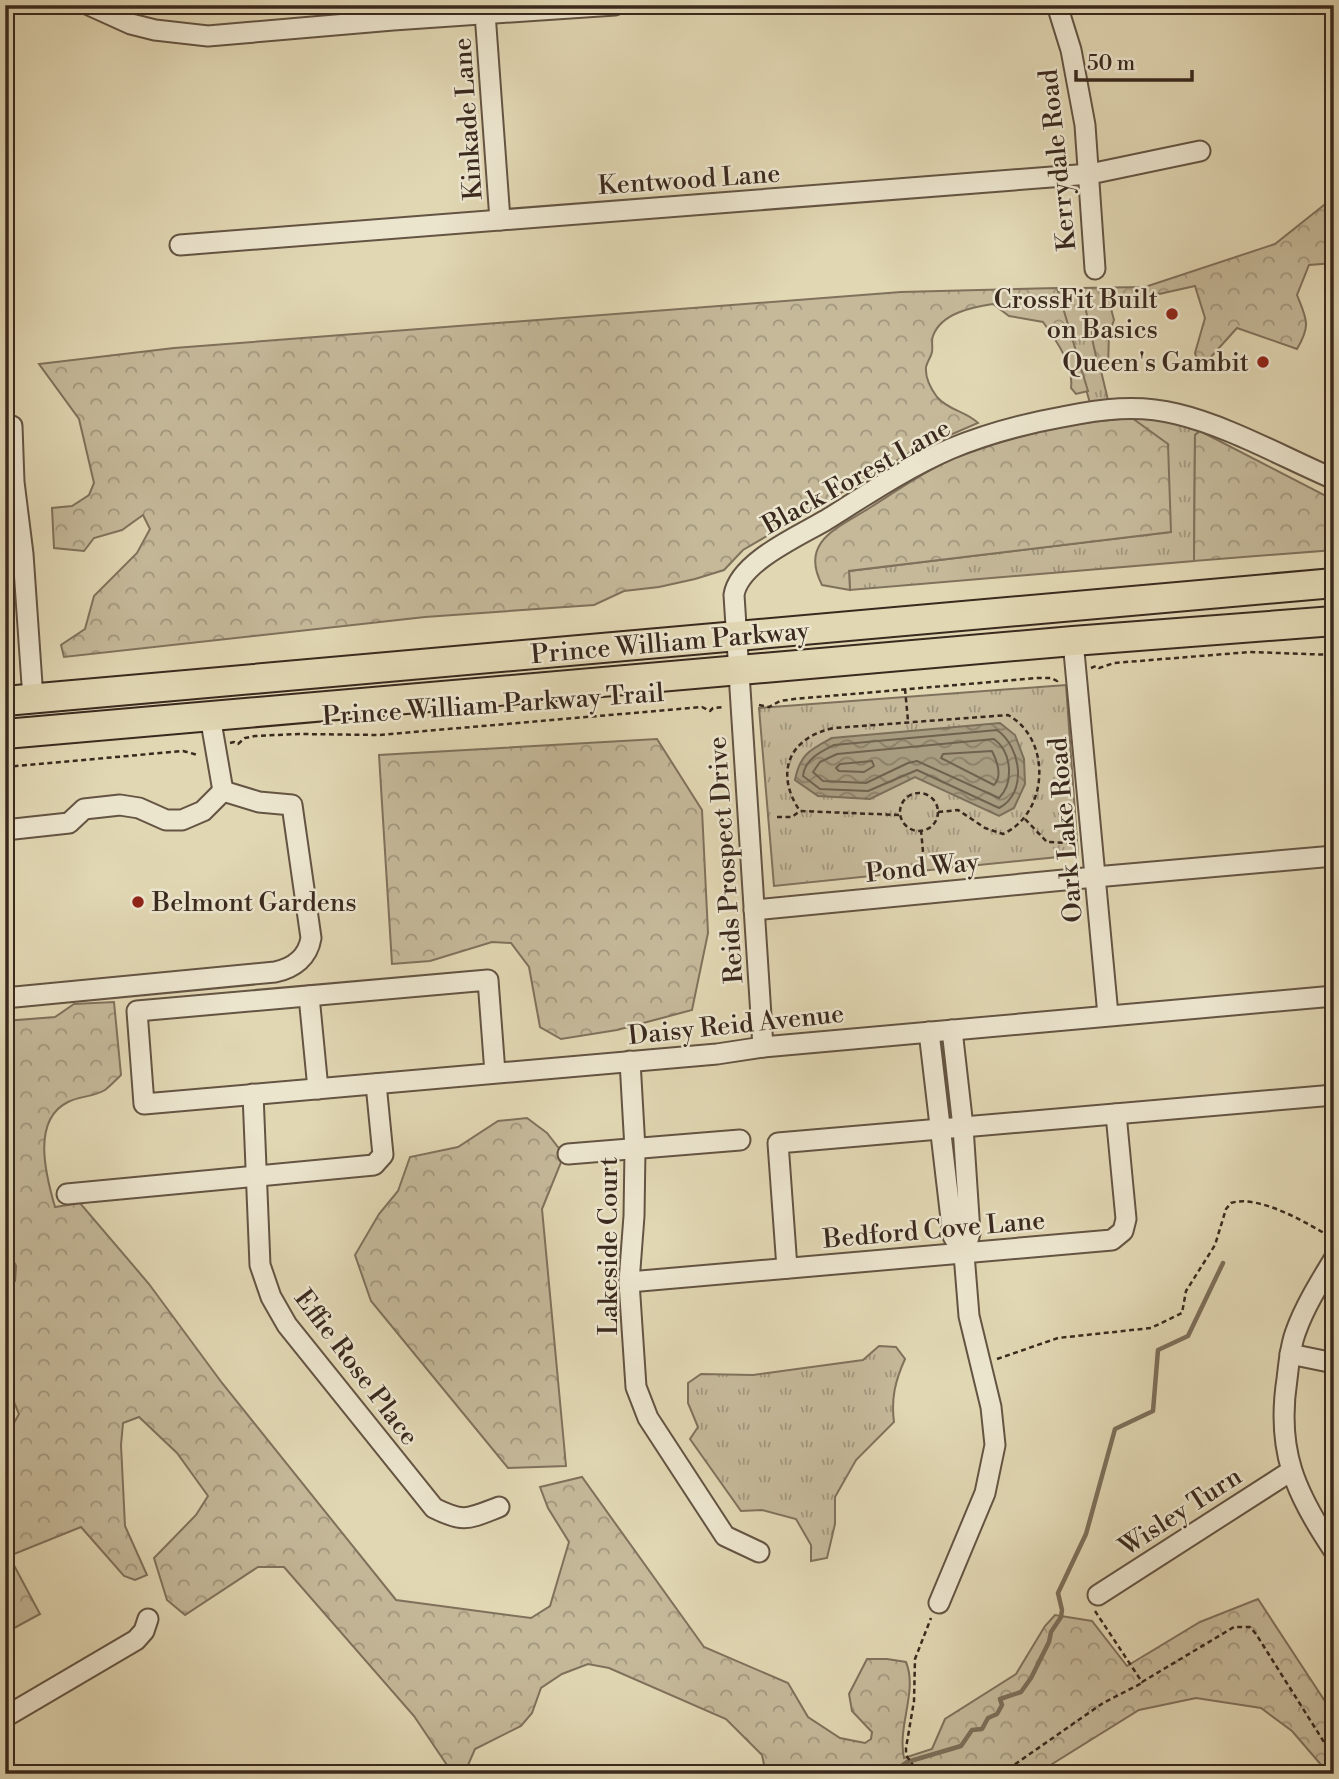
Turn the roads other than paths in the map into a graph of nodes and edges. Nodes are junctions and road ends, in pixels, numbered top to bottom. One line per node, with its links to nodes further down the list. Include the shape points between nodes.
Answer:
1 (89, 5): 4 (street, via 155,30 208,36)
2 (615, 5): 4 (street)
3 (1057, 5): 6 (street, Kerrydale Road, via 1079,83)
4 (485, 13): 7 (street, Kinkade Lane)
5 (1200, 151): 6 (street, Kentwood Lane)
6 (1090, 174): 7 (street, Kentwood Lane); 9 (street, Kerrydale Road)
7 (500, 220): 8 (street, Kentwood Lane)
8 (180, 245)
9 (1096, 269)
10 (12, 426): 17 (street, via 23,554)
11 (1334, 479): 14 (street, Black Forest Lane, via 1188,416 1154,409 1103,410 1016,426 914,467 760,561 741,576 735,589)
12 (1334, 583): 14 (highway, Prince William Parkway)
13 (1334, 621): 15 (highway, Prince William Parkway)
14 (736, 636): 16 (street, Black Forest Lane); 17 (highway, Prince William Parkway)
15 (1073, 641): 16 (highway, Prince William Parkway); 23 (street, Oark Lake Road)
16 (739, 670): 18 (highway, Prince William Parkway); 24 (street, Reids Prospect Drive)
17 (19, 700)
18 (210, 716): 19 (highway, Prince William Parkway); 20 (street)
19 (5, 734)
20 (223, 791): 21 (street, via 203,811 182,820 166,820 120,805 84,809 69,822); 25 (street, via 259,802 292,805 311,938 301,960 275,972)
21 (5, 830)
22 (1334, 856): 23 (street, Pond Way)
23 (1095, 877): 24 (street, Pond Way); 28 (street, Oark Lake Road)
24 (754, 910): 31 (street, Reids Prospect Drive)
25 (5, 996)
26 (309, 996): 33 (street, via 488,980); 35 (street); 36 (street, Daisy Reid Avenue, via 136,1011 144,1104)
27 (1334, 996): 28 (street, Daisy Reid Avenue)
28 (1108, 1015): 29 (street, Daisy Reid Avenue)
29 (952, 1030): 30 (street, Daisy Reid Avenue); 39 (street)
30 (929, 1032): 31 (street, Daisy Reid Avenue); 40 (street)
31 (763, 1047): 32 (street, Daisy Reid Avenue)
32 (630, 1061): 33 (street, Daisy Reid Avenue); 42 (street, Lakeside Court)
33 (495, 1073): 34 (street, Daisy Reid Avenue)
34 (376, 1084): 35 (street, Daisy Reid Avenue); 44 (street, via 383,1155 374,1165)
35 (318, 1089): 36 (street, Daisy Reid Avenue)
36 (253, 1094): 44 (street, Effie Rose Place)
37 (1334, 1095): 38 (street)
38 (1116, 1114): 39 (street); 46 (street, Bedford Cove Lane, via 1126,1219 1119,1236)
39 (963, 1127): 40 (street); 46 (street, via 970,1233)
40 (939, 1129): 46 (street, via 953,1236); 48 (street, via 778,1143)
41 (740, 1140): 42 (street)
42 (635, 1149): 43 (street); 49 (street, Lakeside Court)
43 (568, 1154)
44 (256, 1175): 45 (street); 53 (street, Effie Rose Place, via 260,1265 271,1297 288,1325 434,1508 456,1519)
45 (68, 1194)
46 (964, 1254): 48 (street, Bedford Cove Lane); 57 (street, via 969,1315 995,1445 985,1493)
47 (1334, 1259): 50 (street, via 1304,1311)
48 (787, 1268): 49 (street, Bedford Cove Lane)
49 (629, 1282): 55 (street, Lakeside Court, via 636,1387 648,1418 725,1536)
50 (1290, 1354): 51 (street); 52 (street, via 1283,1425)
51 (1334, 1363)
52 (1291, 1471): 54 (street); 56 (street, Wisley Turn)
53 (499, 1507)
54 (1334, 1551)
55 (759, 1552)
56 (1098, 1595)
57 (939, 1603)
58 (148, 1619): 59 (street, via 136,1640)
59 (5, 1717)

